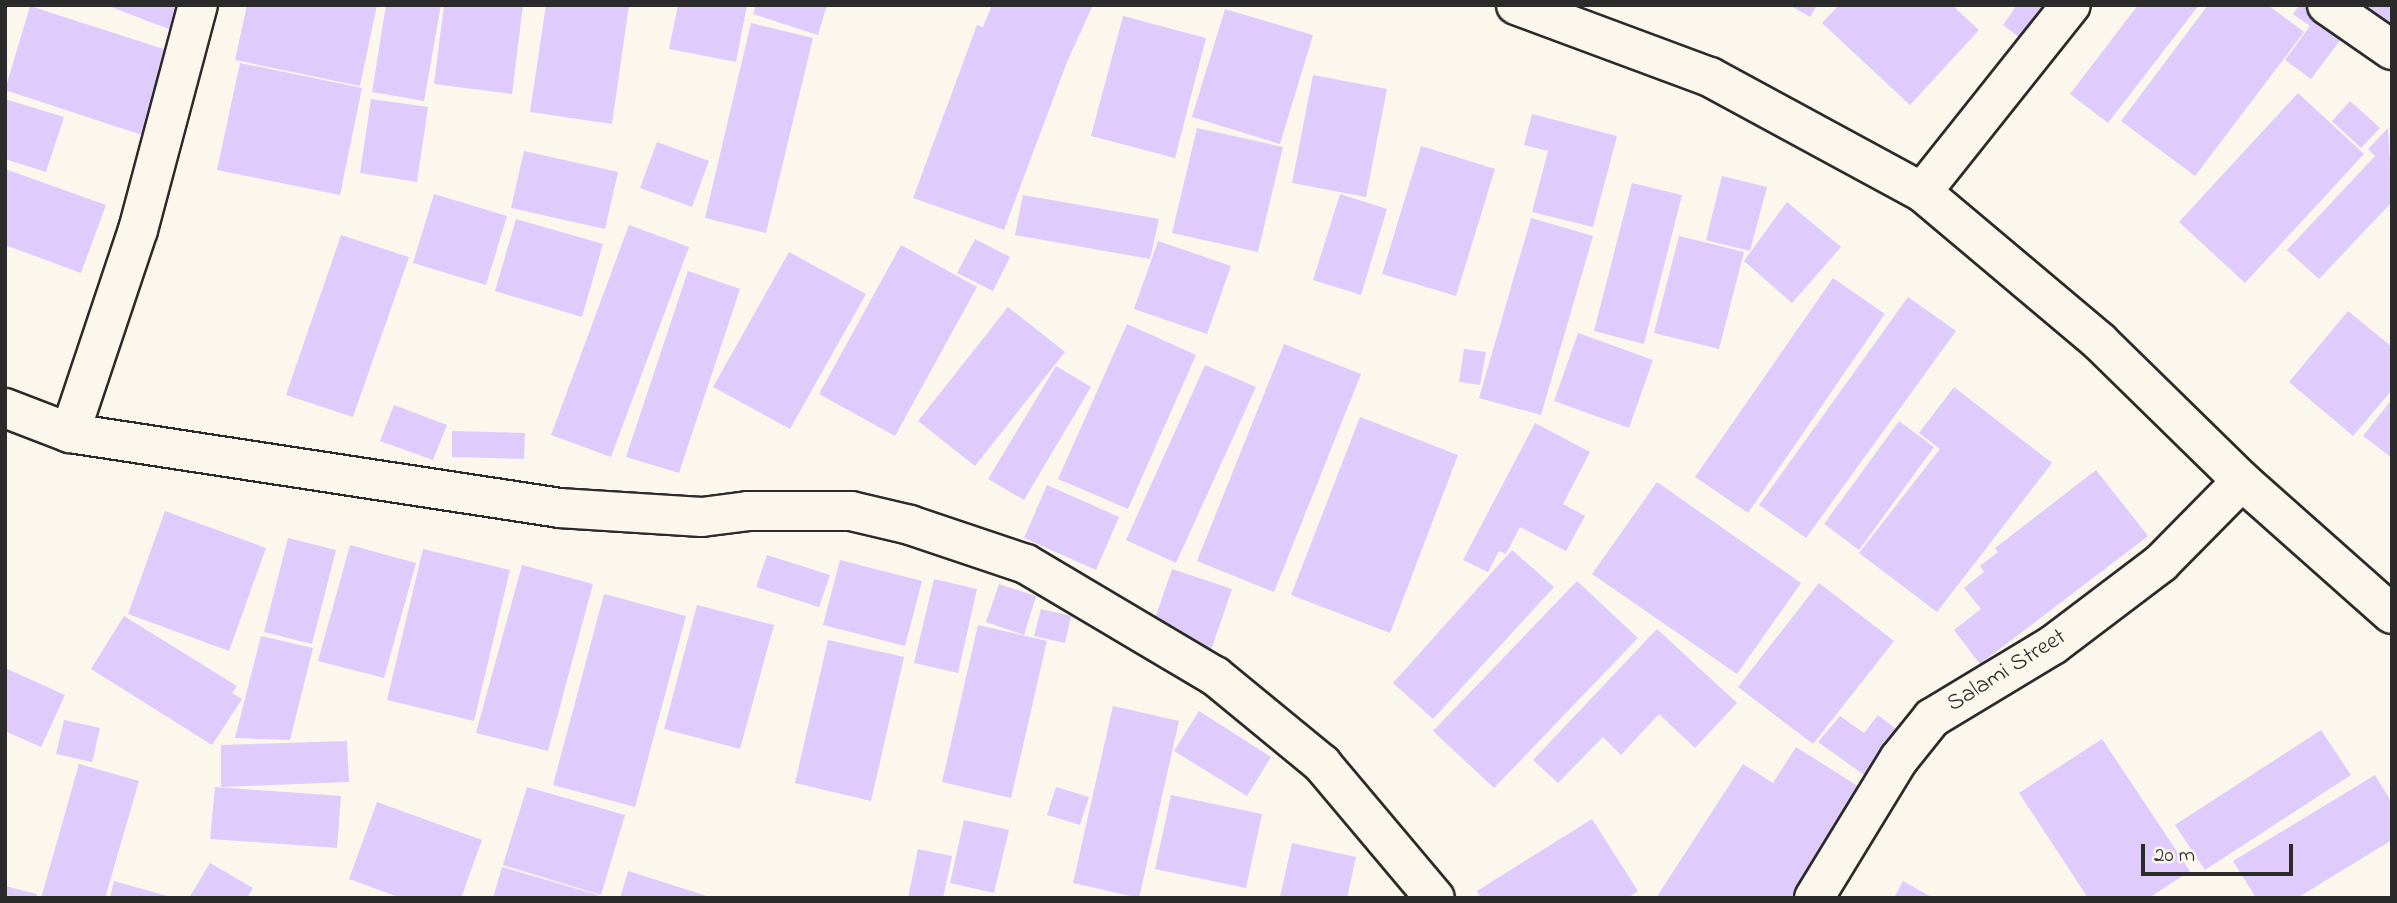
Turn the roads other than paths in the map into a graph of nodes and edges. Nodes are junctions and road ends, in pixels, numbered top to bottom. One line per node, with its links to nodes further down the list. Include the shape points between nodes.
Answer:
1 (198, 5): 8 (street, via 138,230)
2 (1516, 5): 6 (street, via 1710,77)
3 (2071, 5): 6 (street)
4 (2328, 5): 5 (street)
5 (2392, 50)
6 (1922, 192): 9 (street, via 2099,342)
7 (5, 408): 8 (street)
8 (70, 433): 11 (street, via 636,517 851,512 910,525 1013,559 1122,618 1215,676 1322,764)
9 (2242, 481): 10 (street); 12 (street, Salami Street, via 2150,571 2053,645 1932,718 1899,759)
10 (2392, 614)
11 (1435, 898)
12 (1814, 898)

